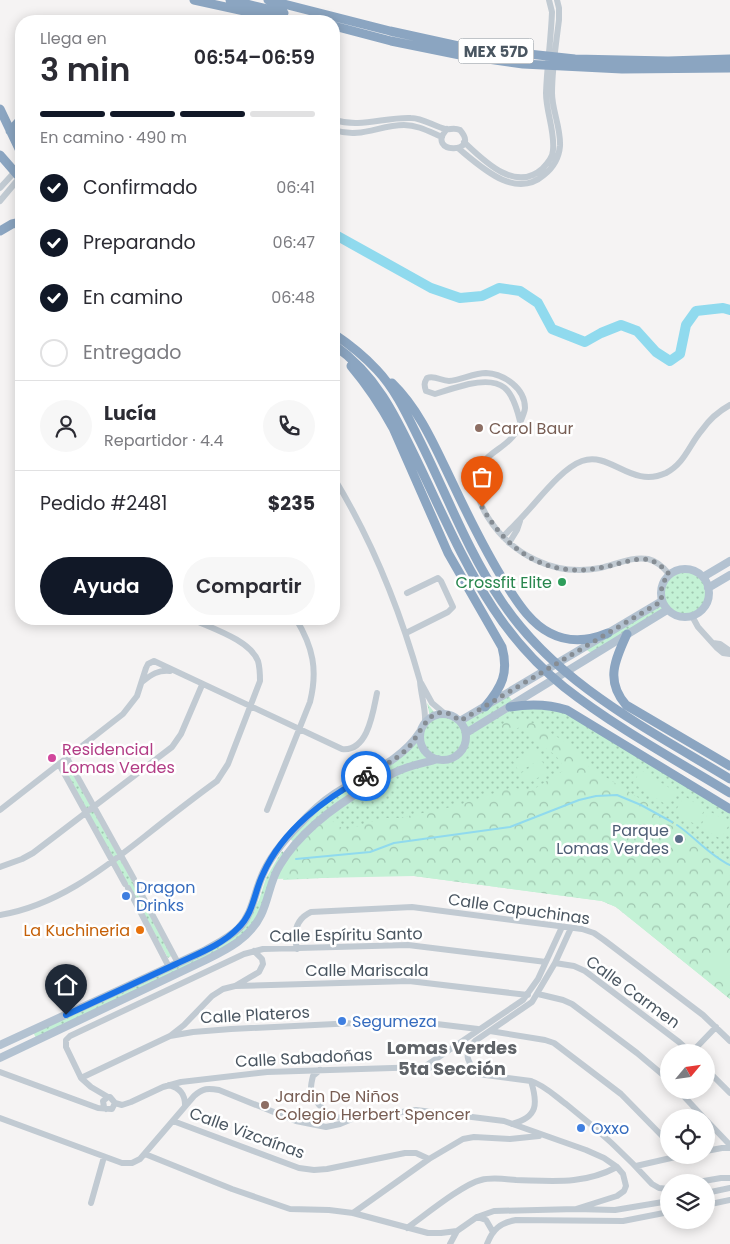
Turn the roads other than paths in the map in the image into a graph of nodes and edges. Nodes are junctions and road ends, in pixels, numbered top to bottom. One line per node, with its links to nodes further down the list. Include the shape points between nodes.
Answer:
1 (194, 0): 6 (highway)
2 (230, 0): 7 (highway)
3 (268, 0): 8 (highway, MEX 57D)
4 (549, 0): 11 (street)
5 (556, 0): 11 (street, via 559,8)
6 (262, 15)
7 (294, 15)
8 (327, 15)
9 (340, 18): 12 (highway, MEX 57D, via 463,47 575,59)
10 (340, 28): 13 (highway, MEX 57D, via 460,55 523,64 622,69)
11 (554, 40): 14 (street)
12 (730, 60)
13 (730, 68)
14 (549, 94): 23 (street, via 553,152 537,173 512,177 492,166); 24 (street, via 560,145 555,164 540,179 524,185 508,182 494,176)
15 (0, 109): 19 (highway)
16 (340, 121): 18 (street, via 355,124 414,118)
17 (15, 125): 19 (highway)
18 (447, 129): 21 (street); 23 (street, via 460,130)
19 (10, 131): 22 (highway)
20 (340, 131): 21 (street, via 352,134 403,125 422,128)
21 (442, 137): 24 (street, via 446,148)
22 (15, 141)
23 (464, 142): 24 (street)
24 (458, 148)
25 (0, 155): 26 (highway)
26 (15, 171)
27 (15, 172): 29 (street)
28 (15, 185): 30 (street)
29 (0, 188)
30 (0, 201)
31 (15, 223): 32 (highway)
32 (0, 231)
33 (340, 338): 36 (highway)
34 (340, 351): 77 (highway, via 358,366 384,397 473,576 494,609 540,666 564,687 618,724)
35 (340, 353): 65 (highway, via 384,410 448,553 502,647 505,660 500,688)
36 (378, 371): 55 (highway, via 405,396 435,447 496,569 527,614 539,626 559,637 585,640); 76 (highway, via 402,404 484,574 531,639 578,683)
37 (730, 404): 40 (street, via 701,430 679,464 666,473 638,476 609,463 583,461 560,477)
38 (520, 421): 38 (street, via 525,407 521,394 507,379 496,374 484,373 447,381 432,376 425,382 426,391 436,394 449,388 494,382 510,394); 41 (street, via 510,440 481,465 477,478 478,498)
39 (340, 489): 54 (street, via 387,581)
40 (520, 520): 41 (street); 42 (street)
41 (503, 537): 42 (street)
42 (509, 543): 44 (street, via 540,563 561,568 588,570 648,559)
43 (730, 561): 46 (main road)
44 (669, 574): 46 (main road, via 687,569); 49 (main road, via 663,582)
45 (730, 575): 47 (main road)
46 (703, 577): 47 (main road)
47 (708, 588): 51 (main road, via 706,605)
48 (407, 593): 54 (street, via 438,578 453,607)
49 (662, 601): 50 (main road); 55 (main road)
50 (667, 610): 51 (main road, via 679,616); 56 (main road)
51 (692, 616): 57 (street, via 713,643)
52 (205, 625): 64 (street, via 239,641 258,660 260,681)
53 (299, 625): 69 (street, via 308,642 314,686)
54 (406, 633): 62 (street)
55 (608, 633): 65 (main road)
56 (627, 634): 63 (main road); 75 (highway, via 618,653 613,679 620,698 626,705)
57 (730, 652)
58 (174, 672): 59 (street, via 160,671); 59 (street, via 152,662 146,668); 60 (street)
59 (142, 682): 72 (street, via 123,714)
60 (202, 685): 64 (street); 78 (street, via 177,742)
61 (377, 694): 69 (street, via 365,734 351,748 342,750)
62 (426, 699): 66 (street); 68 (street)
63 (512, 706): 71 (main road); 79 (highway, via 543,705 567,710)
64 (250, 707): 69 (street); 87 (street, via 228,764 217,780)
65 (485, 707): 67 (main road)
66 (444, 713): 67 (main road); 68 (main road)
67 (460, 721): 71 (main road)
68 (424, 723): 70 (main road)
69 (299, 730): 81 (street)
70 (420, 732): 73 (main road, via 423,747); 83 (main road, via 413,744 398,756 316,808)
71 (466, 733): 73 (main road, via 465,744 459,754 449,759)
72 (67, 758): 74 (street); 78 (street)
73 (438, 759): 84 (main road, via 396,772 359,792 325,816)
74 (58, 764): 80 (street); 82 (street)
75 (730, 766)
76 (730, 779)
77 (730, 793)
78 (94, 807): 82 (street); 87 (street)
79 (730, 809)
80 (0, 810)
81 (267, 810)
82 (86, 813): 88 (street); 89 (street, via 33,853)
83 (286, 839): 84 (main road); 85 (main road)
84 (294, 846): 86 (main road)
85 (279, 847): 86 (main road); 98 (main road, via 264,870 251,910 240,927 210,948)
86 (288, 854): 111 (main road, via 273,879 261,915 239,941)
87 (121, 855): 88 (street); 90 (street)
88 (113, 861): 91 (street); 92 (street, via 50,900)
89 (0, 866)
90 (144, 898): 91 (street); 98 (street)
91 (136, 903): 100 (street)
92 (0, 915)
93 (562, 927): 94 (street, Calle Capuchinas); 95 (street, Calle Capuchinas, via 412,907 311,912 300,920 296,929); 97 (street)
94 (571, 928): 99 (street); 104 (street, Calle Capuchinas, via 594,933)
95 (297, 949): 96 (street, Calle Espíritu Santo); 97 (street, Calle Espíritu Santo, via 408,945)
96 (254, 951): 101 (street, Calle Plateros, via 262,959 262,968); 122 (street, Calle Espíritu Santo, via 70,1036 66,1047)
97 (546, 962): 102 (street)
98 (178, 963): 100 (main road)
99 (556, 963): 103 (street); 112 (street, Calle Carmen, via 585,971)
100 (169, 967): 106 (main road)
101 (235, 986): 102 (street, Calle Mariscala, via 409,981); 109 (street, Calle Plateros, via 212,996)
102 (528, 994): 105 (street)
103 (538, 994): 107 (street, via 532,1002); 120 (street, via 572,1004)
104 (716, 1027): 110 (street, Calle Capuchinas); 113 (street)
105 (478, 1029): 109 (street, Calle Plateros, via 396,1022 231,1029); 117 (street)
106 (31, 1031): 108 (main road); 111 (main road)
107 (490, 1031): 121 (street, via 475,1041 467,1054 468,1062); 138 (street, via 554,1043 621,1094)
108 (21, 1036): 114 (main road); 115 (main road)
109 (170, 1036): 122 (street)
110 (730, 1041)
111 (35, 1042): 115 (main road)
112 (681, 1044)
113 (699, 1044)
114 (0, 1045)
115 (25, 1046): 116 (main road)
116 (0, 1058)
117 (424, 1067): 118 (street, Calle Sabadoñas); 121 (street, Calle Sabadoñas)
118 (321, 1069): 125 (street, Calle Sabadoñas, via 267,1072); 134 (street, via 313,1076 311,1087 314,1095 329,1114 340,1119)
119 (0, 1072): 131 (street)
120 (660, 1072)
121 (477, 1074): 124 (street, Calle Sabadoñas)
122 (82, 1078): 127 (street, via 90,1087)
123 (715, 1078): 126 (street)
124 (531, 1081): 136 (street, via 536,1101 534,1109 524,1120); 146 (street, Calle Sabadoñas, via 551,1092 598,1129)
125 (168, 1085): 129 (street, Calle Sabadoñas, via 131,1102); 130 (street, via 182,1093)
126 (730, 1093)
127 (108, 1097): 129 (street); 131 (street, via 103,1101)
128 (686, 1099): 132 (street)
129 (115, 1103): 131 (street, Calle Sabadoñas, via 112,1109)
130 (185, 1105): 134 (street, via 202,1089 209,1088 314,1125 326,1127); 135 (street)
131 (106, 1109)
132 (696, 1109)
133 (0, 1118): 143 (street)
134 (352, 1119): 136 (street, via 416,1110)
135 (173, 1121): 142 (street); 144 (street, Calle Vizcaínas, via 299,1168 327,1169 405,1153 416,1153)
136 (512, 1124): 139 (street)
137 (715, 1130): 140 (street)
138 (660, 1134)
139 (541, 1136): 144 (street, via 463,1139); 147 (street, via 586,1150)
140 (730, 1147): 141 (street)
141 (715, 1149)
142 (145, 1154): 143 (street, via 132,1163); 158 (street, via 290,1209)
143 (104, 1157): 156 (street)
144 (429, 1159): 158 (street)
145 (660, 1160): 146 (street)
146 (636, 1166): 150 (street, Calle Sabadoñas)
147 (617, 1167): 157 (street, via 626,1180 624,1191); 161 (street, via 584,1180 565,1182 480,1180 451,1196)
148 (730, 1178): 149 (street)
149 (715, 1179)
150 (660, 1188)
151 (730, 1188): 152 (street)
152 (715, 1191)
153 (730, 1200): 155 (street)
154 (660, 1202): 157 (street, via 615,1210)
155 (715, 1202)
156 (91, 1203)
157 (576, 1209): 160 (street, via 494,1211)
158 (353, 1213): 161 (street)
159 (660, 1214): 163 (street, via 623,1221 516,1220 505,1222)
160 (476, 1218): 162 (street); 163 (street, via 486,1220)
161 (407, 1228): 162 (street, via 441,1234)
162 (457, 1231): 164 (street)
163 (492, 1232): 165 (street)
164 (450, 1244)
165 (487, 1244)

